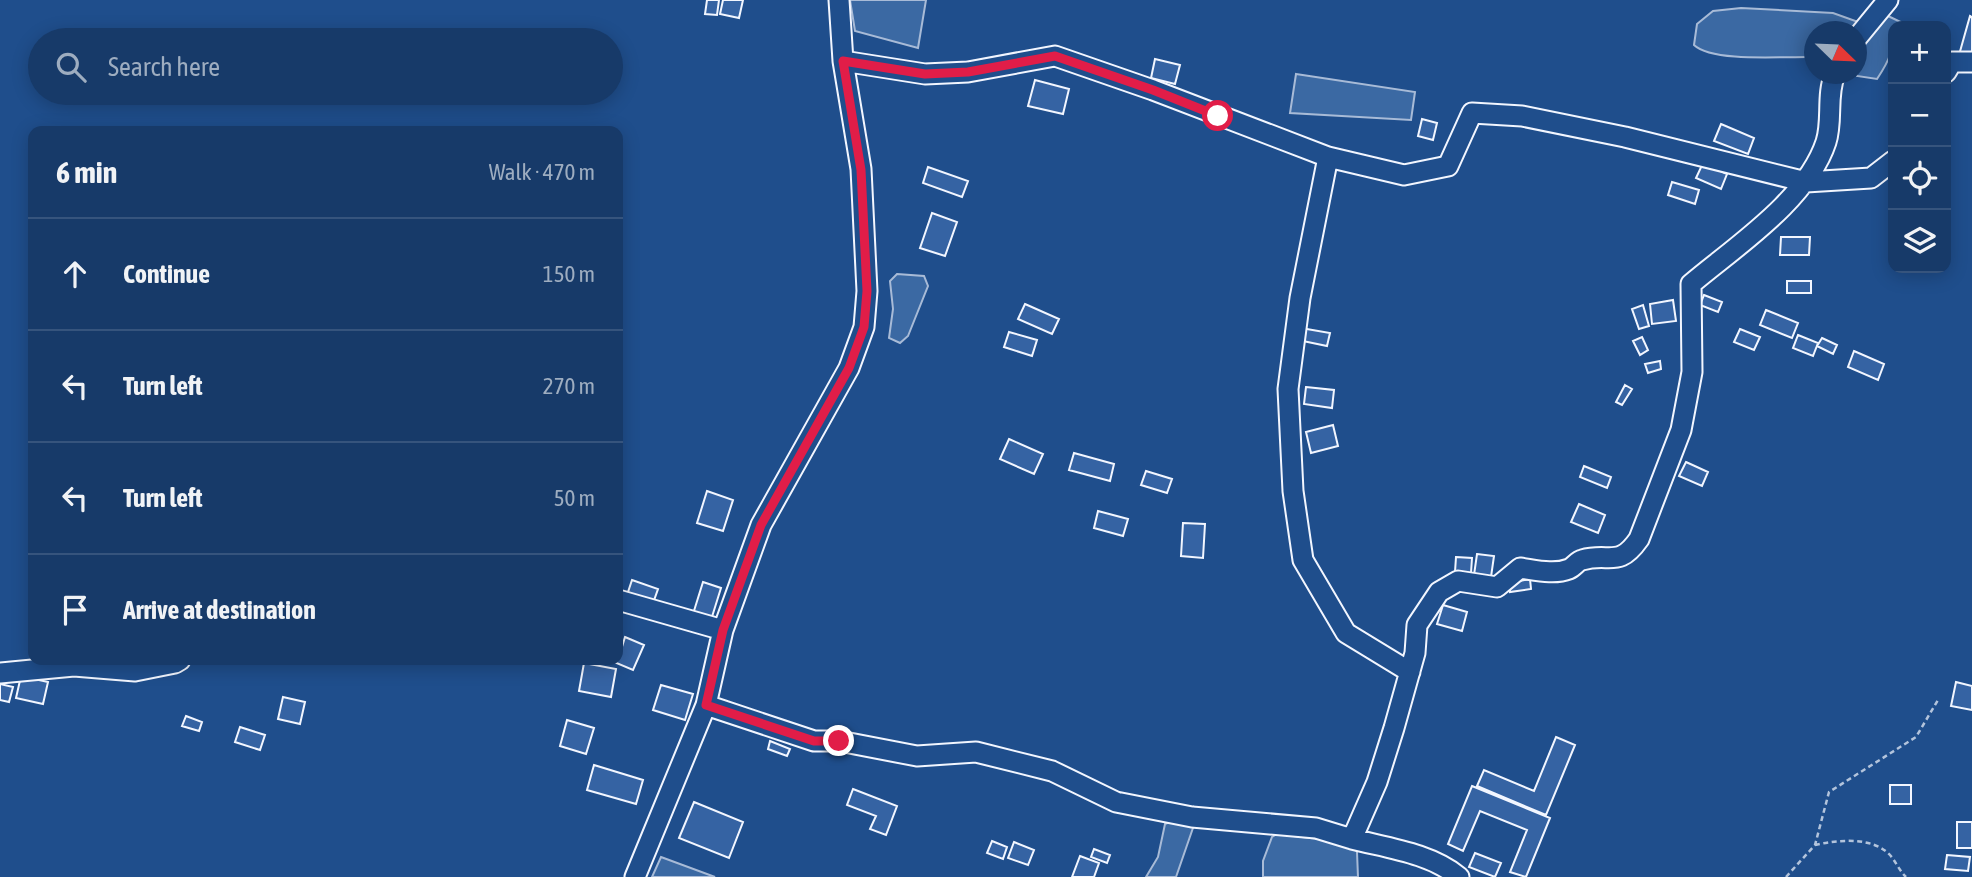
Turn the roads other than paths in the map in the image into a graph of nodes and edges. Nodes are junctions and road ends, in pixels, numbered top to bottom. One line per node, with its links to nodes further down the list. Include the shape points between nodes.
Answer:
1 (839, 0): 4 (street)
2 (1888, 0): 3 (street)
3 (1867, 26)
4 (843, 61): 8 (street, via 925,74 968,72 1055,56); 12 (street, via 861,170 867,291 864,327 849,368 761,525)
5 (1972, 62): 6 (street)
6 (1951, 64)
7 (1834, 84): 10 (street, via 1826,142)
8 (1328, 157): 10 (street, via 1404,175 1448,166 1472,113 1522,116 1625,136); 14 (street, via 1300,298 1288,389 1293,491 1303,560 1346,633)
9 (1888, 165): 10 (street, via 1871,178)
10 (1806, 182): 14 (street, via 1691,284 1692,372 1681,430 1639,539 1629,553 1613,560 1580,560 1570,569 1550,572 1520,568 1497,587 1458,581 1439,592 1417,625)
11 (623, 601): 12 (street)
12 (723, 630): 16 (street)
13 (166, 665): 15 (street, via 135,671 74,666)
14 (1410, 672): 17 (street, via 1377,782)
15 (0, 673)
16 (706, 705): 17 (street, via 814,741 839,741 917,756 976,752 1052,771 1116,802 1192,817 1316,828); 18 (street)
17 (1352, 839): 19 (street, via 1408,853)
18 (635, 877)
19 (1459, 877)

